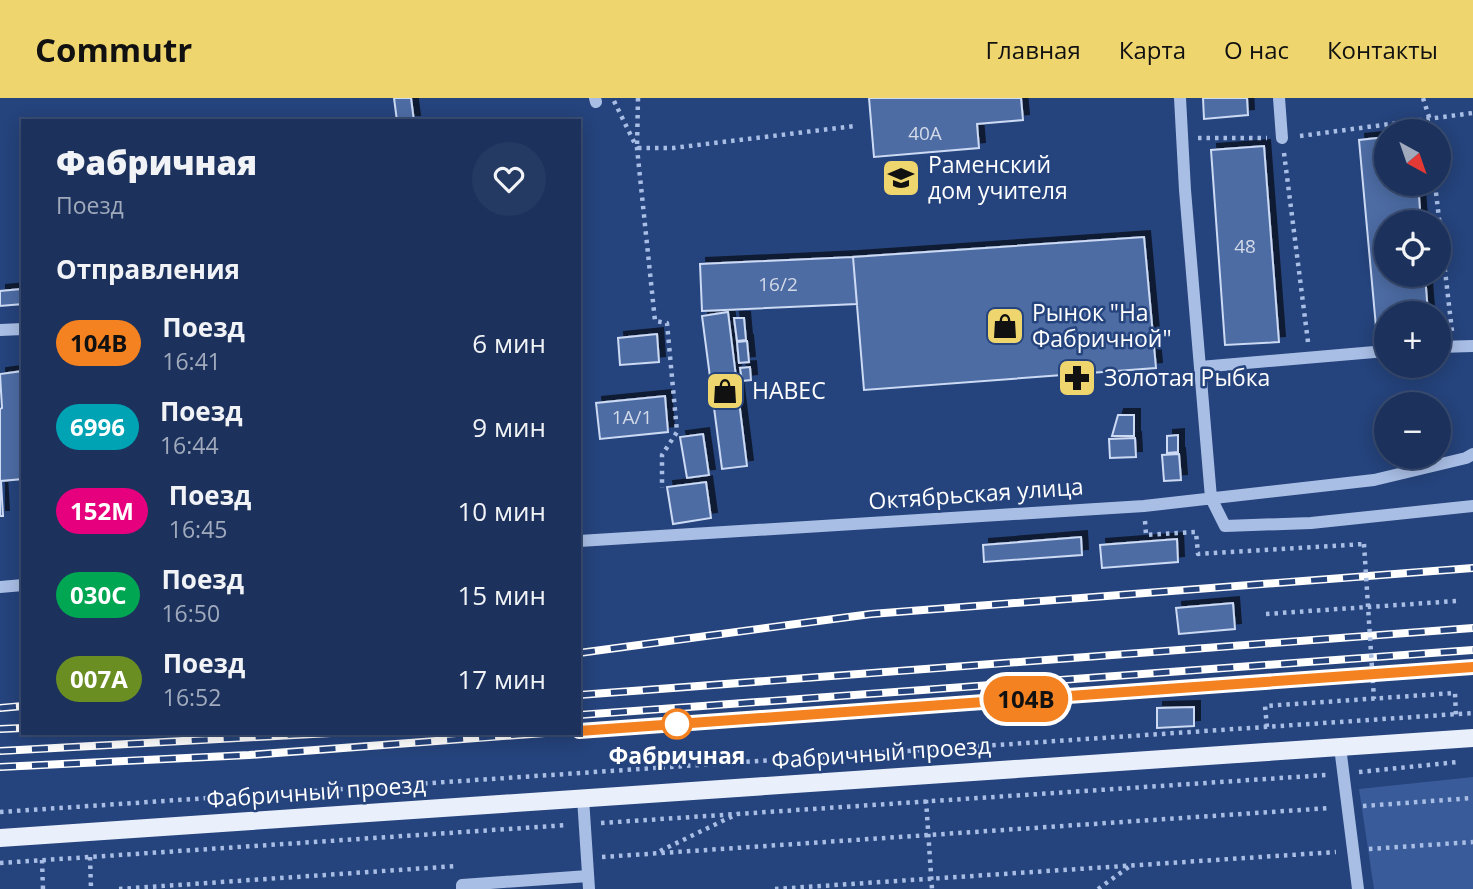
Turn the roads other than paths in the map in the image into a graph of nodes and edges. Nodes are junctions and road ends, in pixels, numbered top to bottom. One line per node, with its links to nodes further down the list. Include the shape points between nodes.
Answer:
1 (1180, 98): 9 (street)
2 (1279, 98): 3 (street)
3 (1282, 138)
4 (21, 329): 5 (street)
5 (0, 330)
6 (1451, 345): 7 (street)
7 (1473, 346)
8 (1374, 352): 9 (street)
9 (1200, 367): 11 (street)
10 (1473, 454): 11 (street, Октябрьская улица, via 1374,480)
11 (1211, 498): 12 (street, via 1224,526 1311,523); 13 (street, Октябрьская улица)
12 (1473, 506)
13 (581, 541)
14 (21, 585): 15 (street)
15 (0, 587)
16 (1473, 738): 17 (main road, Фабричный проезд)
17 (1340, 747): 18 (main road, Фабричный проезд); 22 (street)
18 (583, 798): 19 (main road, Фабричный проезд); 20 (street)
19 (0, 838)
20 (588, 883): 21 (street, via 462,885)
21 (462, 889)
22 (1358, 889)

